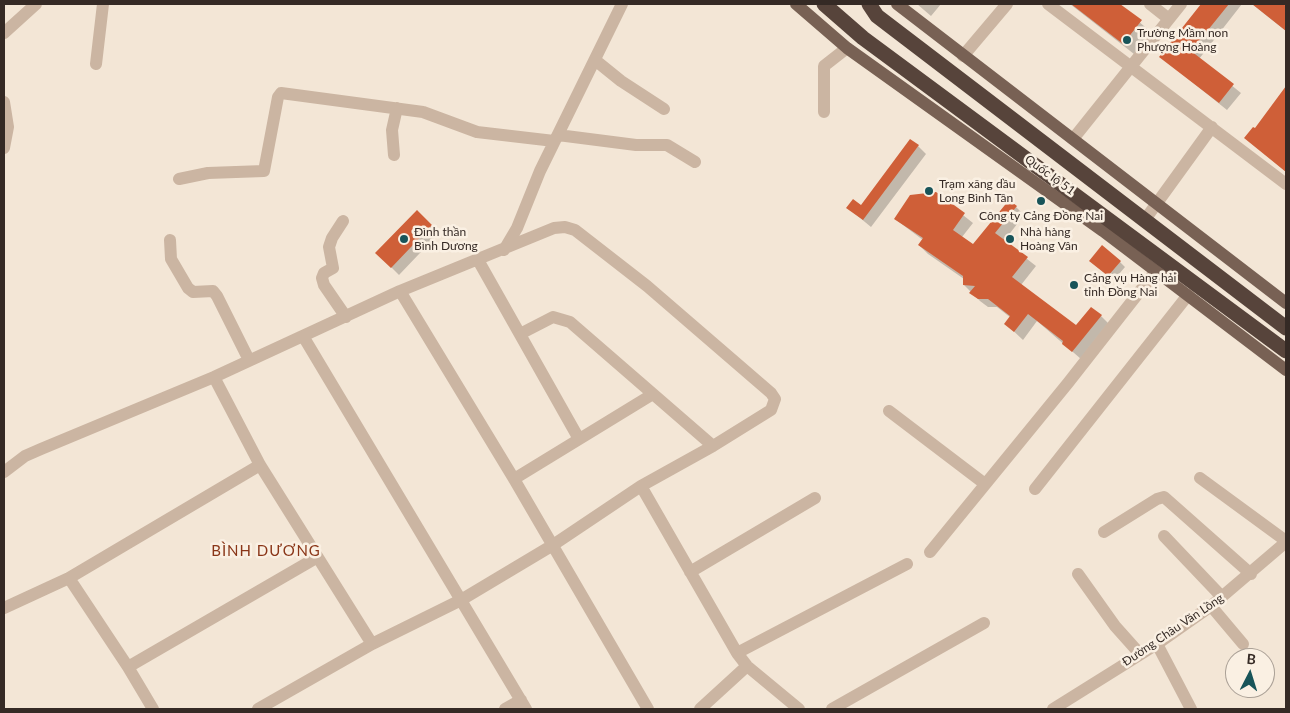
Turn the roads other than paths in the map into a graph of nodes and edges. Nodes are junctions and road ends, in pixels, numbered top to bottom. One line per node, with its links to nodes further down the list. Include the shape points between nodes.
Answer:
1 (36, 4): 13 (street)
2 (103, 4): 17 (street)
3 (622, 4): 16 (street)
4 (796, 4): 14 (main road, Quốc lộ 51)
5 (824, 4): 37 (highway, Quốc lộ 51)
6 (869, 4): 33 (highway, Quốc lộ 51, via 877,16)
7 (897, 4): 15 (main road)
8 (1007, 4): 15 (street)
9 (1048, 4): 18 (street)
10 (1150, 4): 12 (street)
11 (1181, 4): 12 (street)
12 (1170, 19): 18 (street)
13 (4, 33)
14 (847, 48): 22 (street, via 824,66); 37 (main road, Quốc lộ 51)
15 (963, 56): 25 (main road)
16 (595, 60): 21 (street); 24 (street)
17 (96, 64)
18 (1132, 66): 23 (street); 25 (street)
19 (4, 102): 26 (street, via 8,127)
20 (397, 108): 24 (street, via 436,115 477,132); 27 (street, via 392,130); 29 (street, via 281,94 264,171 208,173)
21 (664, 109)
22 (824, 112)
23 (1212, 127): 30 (street); 31 (street)
24 (556, 138): 28 (street, via 636,146 667,145); 35 (street, via 517,228)
25 (1073, 139): 31 (main road)
26 (4, 148)
27 (394, 155)
28 (695, 162)
29 (179, 179)
30 (1286, 184)
31 (1157, 203): 33 (street); 40 (main road)
32 (343, 221): 41 (street, via 329,247 333,268 322,278)
33 (1144, 221): 42 (highway, Quốc lộ 51)
34 (170, 240): 46 (street, via 171,259 188,288 193,292 212,291 218,296)
35 (504, 250): 36 (street); 52 (street, via 554,228 576,230 647,286 771,393 775,399 771,410)
36 (478, 260): 38 (street); 43 (street)
37 (1161, 265): 39 (main road, Quốc lộ 51); 45 (highway, Quốc lộ 51); 57 (street)
38 (400, 291): 41 (street); 56 (street)
39 (1188, 295): 47 (main road, Quốc lộ 51); 59 (street)
40 (1286, 303)
41 (346, 316): 44 (street)
42 (1286, 328)
43 (520, 334): 49 (street, via 554,317 562,317); 51 (street)
44 (303, 336): 46 (street); 73 (street)
45 (1286, 352)
46 (249, 360): 48 (street)
47 (1286, 370)
48 (214, 377): 53 (street); 54 (street, via 41,448)
49 (653, 394): 51 (street); 52 (street)
50 (889, 410): 57 (street)
51 (579, 439): 56 (street)
52 (713, 446): 58 (street)
53 (260, 465): 66 (street); 71 (street)
54 (4, 472)
55 (1200, 478): 63 (street)
56 (514, 479): 64 (street)
57 (985, 484): 65 (street)
58 (641, 486): 64 (street); 68 (street)
59 (1035, 489)
60 (815, 498): 68 (street)
61 (1104, 532): 70 (street, via 1164,497)
62 (1164, 536): 72 (street)
63 (1286, 541): 70 (street, Đường Châu Văn Lồng)
64 (553, 545): 73 (street); 88 (street)
65 (930, 552)
66 (316, 558): 77 (street); 83 (street)
67 (907, 564): 80 (street)
68 (690, 572): 80 (street)
69 (1078, 574): 81 (street, via 1115,626)
70 (1251, 574): 72 (street, Đường Châu Văn Lồng)
71 (69, 578): 75 (street); 83 (street)
72 (1222, 597): 74 (street, Đường Châu Văn Lồng)
73 (461, 600): 77 (street); 84 (street)
74 (1211, 606): 78 (street, Đường Châu Văn Lồng); 79 (street)
75 (4, 608)
76 (984, 623): 91 (street)
77 (372, 644): 86 (street)
78 (1157, 644): 81 (street, Đường Châu Văn Lồng); 93 (street)
79 (1243, 644)
80 (737, 653): 82 (street)
81 (1140, 654): 92 (street, Đường Châu Văn Lồng)
82 (747, 666): 89 (street); 90 (street)
83 (128, 667): 85 (street)
84 (523, 705): 87 (street)
85 (152, 709)
86 (258, 709)
87 (505, 709)
88 (648, 709)
89 (700, 709)
90 (799, 709)
91 (832, 709)
92 (1053, 709)
93 (1191, 709)

